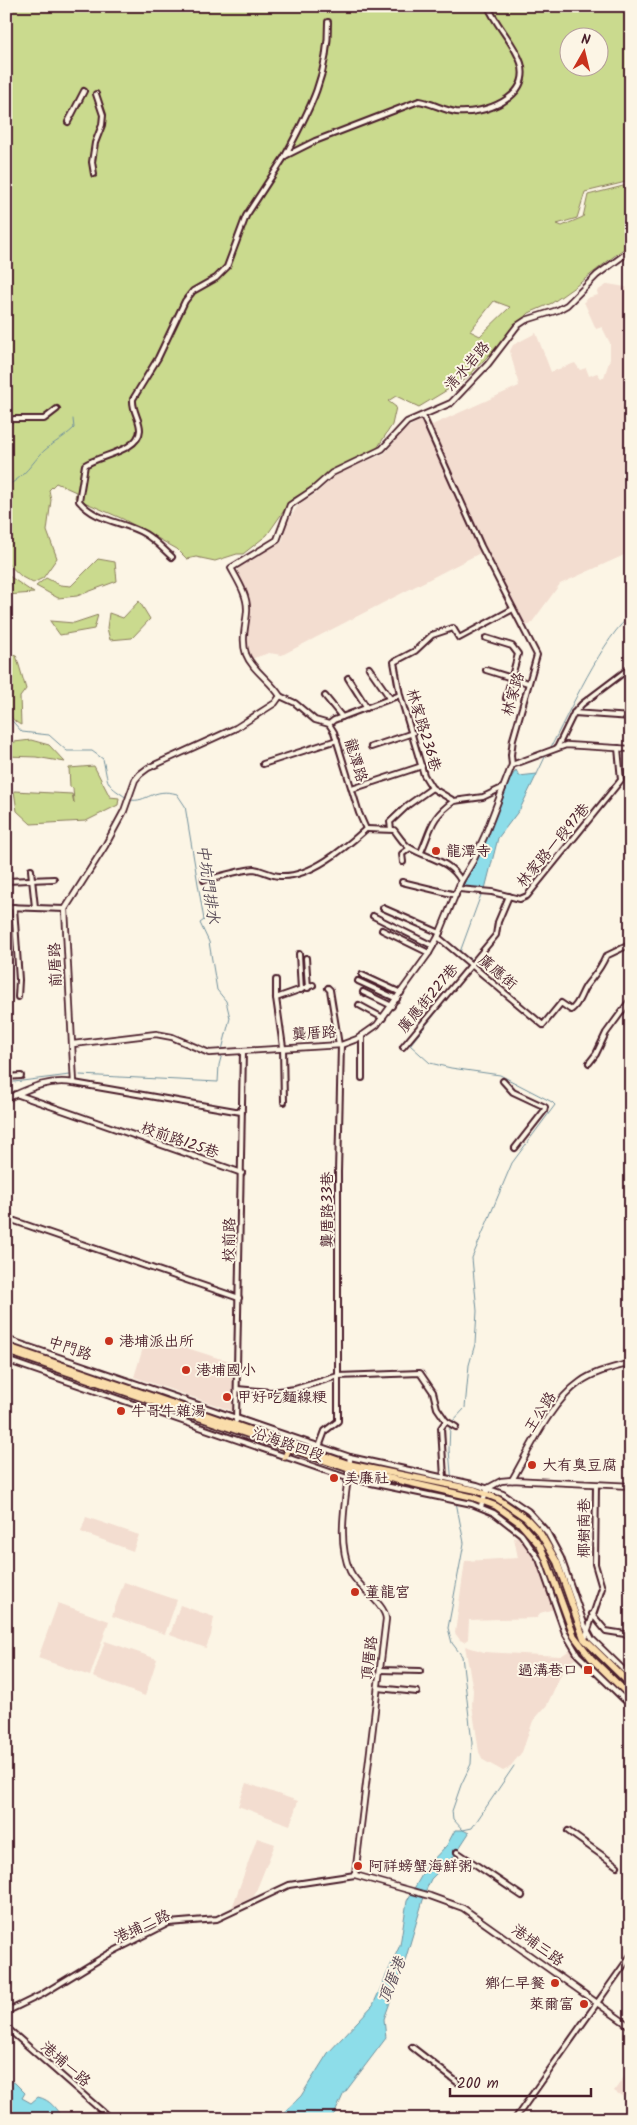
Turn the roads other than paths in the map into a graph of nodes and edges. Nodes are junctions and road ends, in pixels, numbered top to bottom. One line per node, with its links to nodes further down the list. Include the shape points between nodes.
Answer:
1 (488, 6): 6 (street, via 520,60 523,71 517,92 510,98 463,112 419,101)
2 (328, 22): 6 (street, via 327,48 317,93)
3 (84, 91): 5 (street)
4 (96, 94): 7 (street, via 103,115 92,162)
5 (68, 122)
6 (285, 156): 12 (street, via 246,216 227,267 184,301 134,399 132,407 140,429 136,440 118,452 85,465 79,501 85,509 144,533)
7 (94, 174)
8 (631, 250): 10 (street, 清水岩路, via 597,275 568,304 517,326 451,404)
9 (57, 409): 11 (street, via 44,419)
10 (423, 416): 13 (street, 清水岩路, via 407,422 382,449 325,478 290,505 277,540); 14 (street, 林家路)
11 (14, 419)
12 (172, 557)
13 (231, 568): 23 (street, 龍潭路, via 246,601 243,637 246,655)
14 (513, 609): 21 (street, 林家路, via 537,655); 22 (street, 林家路236巷, via 459,638 453,628 432,635 415,651 394,662)
15 (486, 638): 20 (street, via 517,650 518,660)
16 (631, 667): 28 (street)
17 (369, 668): 25 (street)
18 (486, 670): 20 (street)
19 (348, 678): 27 (street)
20 (512, 678): 21 (street); 26 (street)
21 (528, 683): 40 (street, 林家路, via 513,739)
22 (400, 695): 25 (street); 32 (street, 林家路236巷)
23 (280, 696): 31 (street, 龍潭路, via 295,703 315,720); 64 (street, via 275,703 236,728 148,768 135,780 128,802 105,846)
24 (326, 696): 29 (street)
25 (390, 698): 27 (street)
26 (506, 698)
27 (367, 708): 29 (street)
28 (574, 713): 30 (street); 35 (street)
29 (342, 717): 31 (street)
30 (631, 717)
31 (328, 724): 33 (street, 龍潭路)
32 (413, 733): 34 (street); 39 (street, 林家路236巷)
33 (337, 740): 38 (street); 43 (street, 龍潭路)
34 (372, 747)
35 (557, 748): 36 (street, via 566,745); 40 (street)
36 (618, 748): 37 (street); 59 (street, 林家路一段97巷, via 621,780 527,896 520,899)
37 (631, 749)
38 (263, 764)
39 (422, 766): 41 (street, 林家路236巷); 43 (street)
40 (512, 766): 42 (street, 林家路)
41 (432, 788): 44 (street, 林家路236巷); 46 (street, via 399,812 390,822)
42 (502, 788): 44 (street, via 483,797); 56 (street, 林家路, via 474,861)
43 (352, 789): 45 (street, 龍潭路)
44 (454, 801): 48 (street, via 431,823)
45 (366, 829): 46 (street); 53 (street, via 349,845 306,871 279,876 253,869)
46 (391, 829): 47 (street)
47 (410, 848): 48 (street); 49 (street, via 402,854)
48 (421, 852): 56 (street, via 446,864 457,873)
49 (403, 862)
50 (31, 870): 52 (street)
51 (54, 879): 52 (street)
52 (33, 880): 54 (street); 62 (street)
53 (204, 880)
54 (6, 881)
55 (402, 882): 58 (street)
56 (461, 882): 57 (street, 林家路)
57 (459, 889): 58 (street, 林家路); 59 (street, 林家路一段97巷)
58 (456, 895): 67 (street, 林家路)
59 (509, 896): 73 (street, 廣應街227巷, via 496,935)
60 (6, 907): 61 (street)
61 (14, 907): 62 (street); 84 (street)
62 (35, 907): 64 (street)
63 (383, 908): 67 (street, 廣應街)
64 (65, 909): 92 (street, 前厝路)
65 (373, 916): 69 (street)
66 (382, 930): 70 (street)
67 (439, 935): 69 (street, 林家路); 73 (street, 廣應街)
68 (631, 944): 73 (street, 廣應街, via 606,956 600,971 584,988 578,1004 570,1010 561,1003 543,1024)
69 (433, 946): 70 (street, 林家路)
70 (429, 953): 77 (street, 林家路)
71 (299, 954): 81 (street)
72 (306, 958): 79 (street)
73 (473, 966): 95 (street, 廣應街227巷)
74 (362, 976): 83 (street)
75 (276, 980): 85 (street)
76 (358, 981): 86 (street)
77 (410, 982): 83 (street, 龔厝路)
78 (313, 985): 79 (street)
79 (308, 988): 81 (street)
80 (328, 988): 93 (street, 龔厝路33巷)
81 (301, 990): 85 (street)
82 (364, 992): 89 (street)
83 (401, 993): 86 (street, 龔厝路)
84 (18, 997)
85 (276, 998): 94 (street)
86 (396, 999): 89 (street, 龔厝路)
87 (631, 999): 97 (street)
88 (359, 1005): 90 (street)
89 (392, 1006): 90 (street, 龔厝路)
90 (383, 1018): 91 (street, 龔厝路)
91 (362, 1035): 93 (street, 龔厝路); 100 (street)
92 (73, 1044): 96 (street, 龔厝路, via 160,1034 204,1052); 102 (street, 前厝路)
93 (340, 1045): 94 (street, 龔厝路); 117 (street, 龔厝路33巷)
94 (283, 1047): 96 (street, 龔厝路); 105 (street)
95 (403, 1047)
96 (242, 1051): 106 (street, 校前路)
97 (589, 1063)
98 (21, 1076): 99 (street)
99 (6, 1077)
100 (362, 1078)
101 (502, 1082): 107 (street, via 513,1092 545,1107)
102 (74, 1084): 103 (street, via 40,1083); 106 (street)
103 (16, 1094): 104 (street); 108 (street, 校前路125巷)
104 (6, 1099)
105 (284, 1102)
106 (241, 1112): 108 (street, 校前路)
107 (515, 1148)
108 (242, 1173): 110 (street, 校前路)
109 (6, 1218): 110 (street)
110 (239, 1298): 121 (street, 校前路)
111 (6, 1339): 116 (street, 中門路)
112 (6, 1346): 118 (main road, 中門路)
113 (6, 1351): 118 (main road, 中門路)
114 (6, 1360): 120 (street)
115 (631, 1363): 132 (street, 王公路, via 592,1375 561,1399)
116 (95, 1369): 118 (street); 119 (street, 中門路)
117 (338, 1376): 121 (street, via 295,1389 271,1392); 124 (street, via 420,1373 433,1392 436,1408); 127 (street, 龔厝路33巷, via 338,1421 324,1430)
118 (92, 1379): 120 (street); 122 (main road, 中門路)
119 (126, 1380): 123 (street, 沿海路四段)
120 (90, 1389): 129 (street, 沿海路四段)
121 (237, 1389): 123 (street, 校前路)
122 (123, 1390): 126 (main road, 沿海路四段)
123 (236, 1418): 126 (street, 校前路); 127 (street, 沿海路四段)
124 (446, 1421): 125 (street); 133 (street, via 441,1428)
125 (455, 1426)
126 (236, 1428): 128 (main road, 沿海路四段); 130 (main road, 沿海路四段)
127 (319, 1447): 130 (street, 沿海路四段)
128 (289, 1448): 129 (main road); 130 (main road, 沿海路四段)
129 (285, 1457): 131 (street, 沿海路四段)
130 (349, 1463): 131 (street, 頂厝路); 133 (main road, 沿海路四段); 137 (main road, 沿海路四段)
131 (348, 1478): 137 (street, 沿海路四段); 147 (street, 頂厝路, via 344,1545 352,1576 386,1615)
132 (512, 1480): 134 (street); 136 (street, via 501,1481)
133 (445, 1481): 136 (main road, 沿海路四段); 137 (street)
134 (596, 1486): 135 (street); 141 (street, 椰樹南巷, via 595,1564 602,1588)
135 (631, 1486)
136 (487, 1491): 139 (street); 142 (street, via 503,1494 522,1507 547,1532 561,1558); 144 (main road, via 526,1518 540,1533 557,1562)
137 (441, 1495): 138 (main road)
138 (450, 1496): 139 (street); 139 (main road, via 458,1494)
139 (482, 1504): 140 (main road, via 509,1514 531,1534 546,1559)
140 (555, 1592): 145 (main road); 146 (street, via 565,1633)
141 (592, 1614): 142 (street, 椰樹南巷); 143 (street, via 606,1632)
142 (588, 1630): 144 (street, 椰樹南巷); 149 (street, via 601,1649)
143 (631, 1636)
144 (584, 1639): 145 (street, 椰樹南巷); 150 (main road)
145 (581, 1646): 146 (street, 椰樹南巷); 153 (main road)
146 (578, 1655): 154 (street)
147 (380, 1670): 148 (street); 151 (street, 頂厝路)
148 (420, 1671)
149 (631, 1677)
150 (631, 1685)
151 (378, 1688): 152 (street); 158 (street, 頂厝路)
152 (417, 1692)
153 (631, 1697)
154 (631, 1706)
155 (568, 1831): 157 (street)
156 (457, 1852): 159 (street)
157 (617, 1866)
158 (355, 1875): 161 (street, 港埔三路, via 463,1908); 162 (street, 港埔二路, via 290,1885 217,1919 168,1923)
159 (522, 1896)
160 (631, 1955): 161 (street)
161 (597, 2003): 164 (street, 港埔三路); 168 (street)
162 (6, 2012)
163 (6, 2026): 167 (street, 港埔一路)
164 (631, 2027)
165 (412, 2047): 166 (street)
166 (457, 2082)
167 (111, 2119)
168 (515, 2119)

